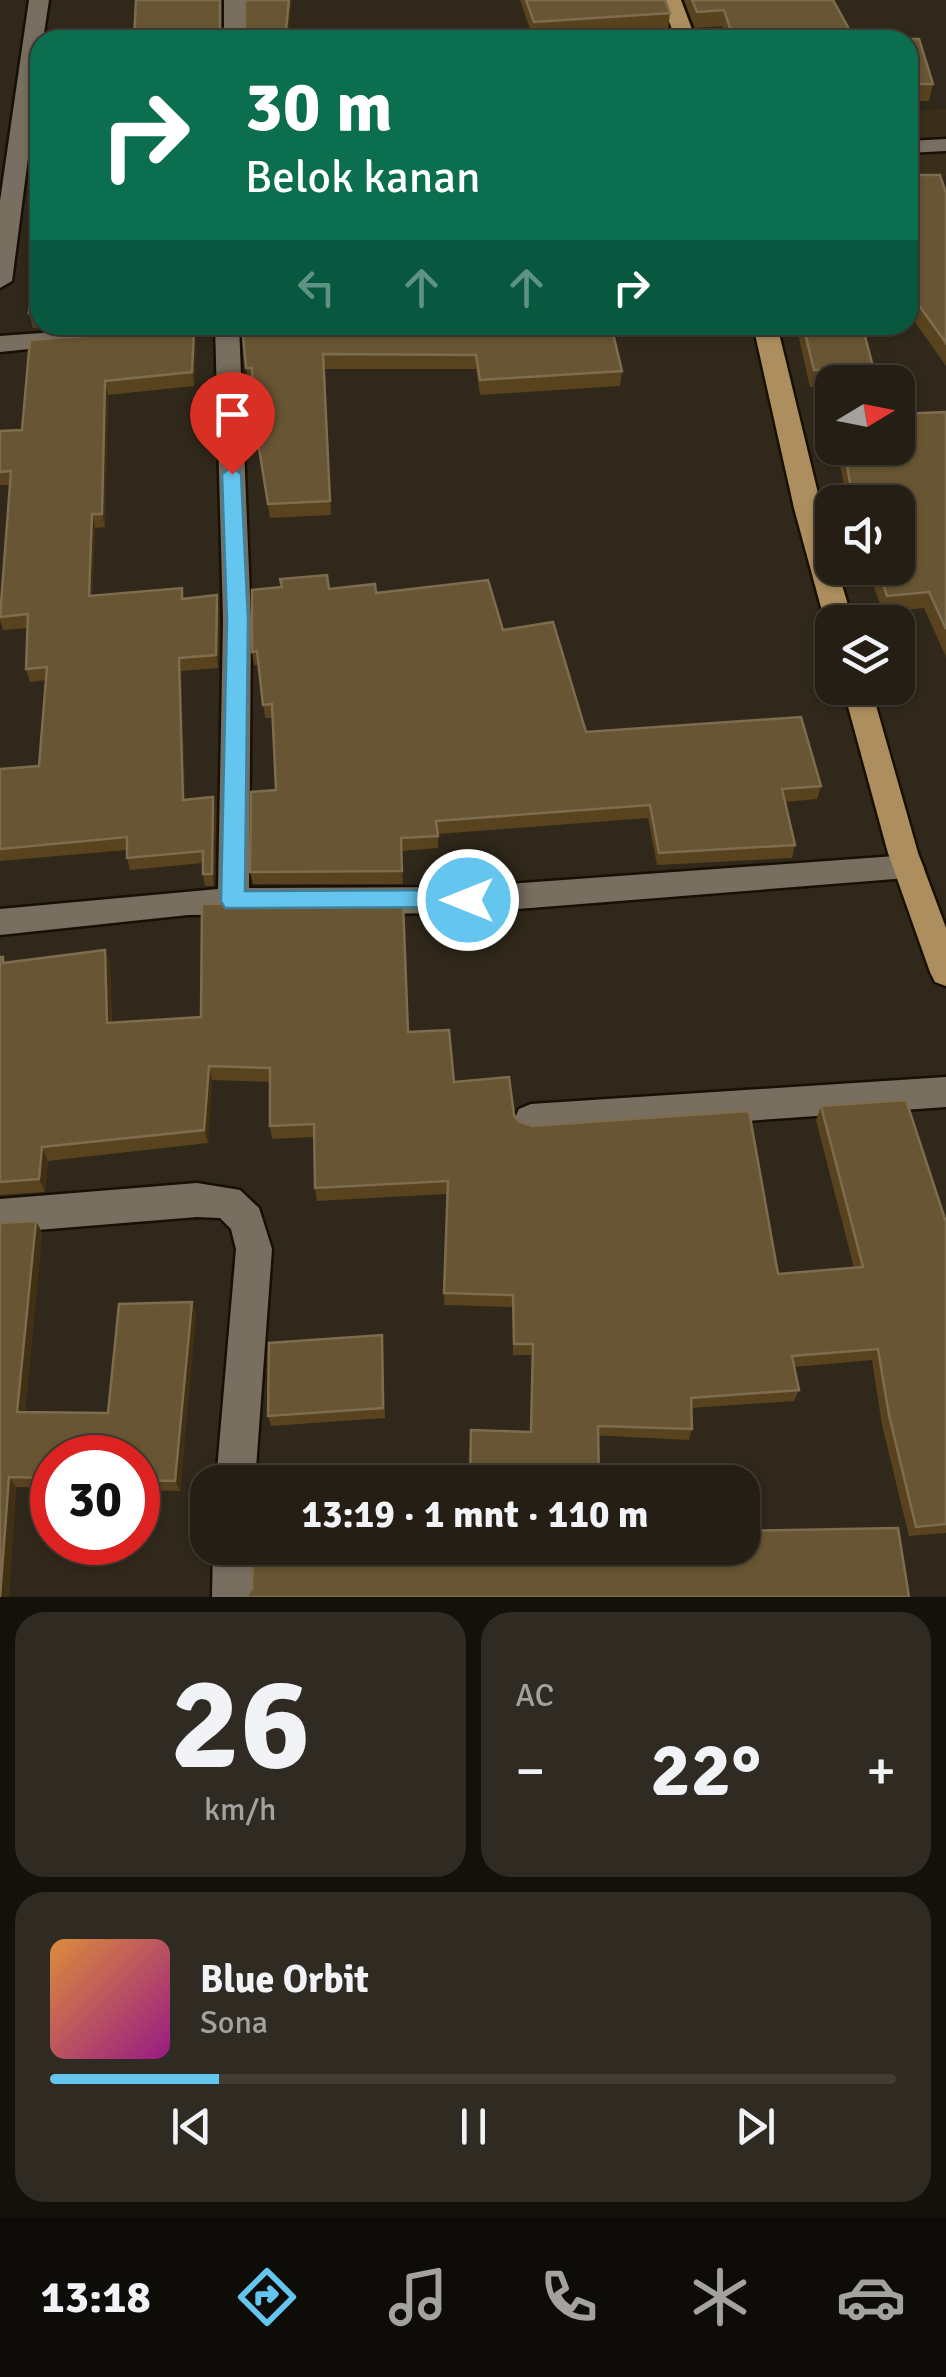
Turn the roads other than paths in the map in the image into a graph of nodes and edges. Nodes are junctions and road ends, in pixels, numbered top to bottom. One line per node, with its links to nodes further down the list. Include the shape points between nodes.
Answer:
1 (39, 0): 4 (street)
2 (234, 0): 5 (street)
3 (671, 0): 6 (main road)
4 (35, 30)
5 (234, 30)
6 (682, 30)
7 (30, 65): 10 (street)
8 (946, 144): 9 (street)
9 (918, 146)
10 (0, 281)
11 (220, 335): 18 (street, via 237,620)
12 (768, 335): 15 (main road)
13 (94, 337): 14 (street)
14 (0, 344)
15 (834, 605)
16 (862, 705): 17 (main road)
17 (909, 868): 18 (street, via 468,900); 20 (main road)
18 (233, 901): 19 (street)
19 (0, 922)
20 (946, 972)
21 (946, 1092): 22 (street)
22 (531, 1120)
23 (0, 1216): 24 (street, via 197,1200 228,1202 246,1220 254,1249)
24 (237, 1465)
25 (232, 1565): 26 (street)
26 (232, 1597)

